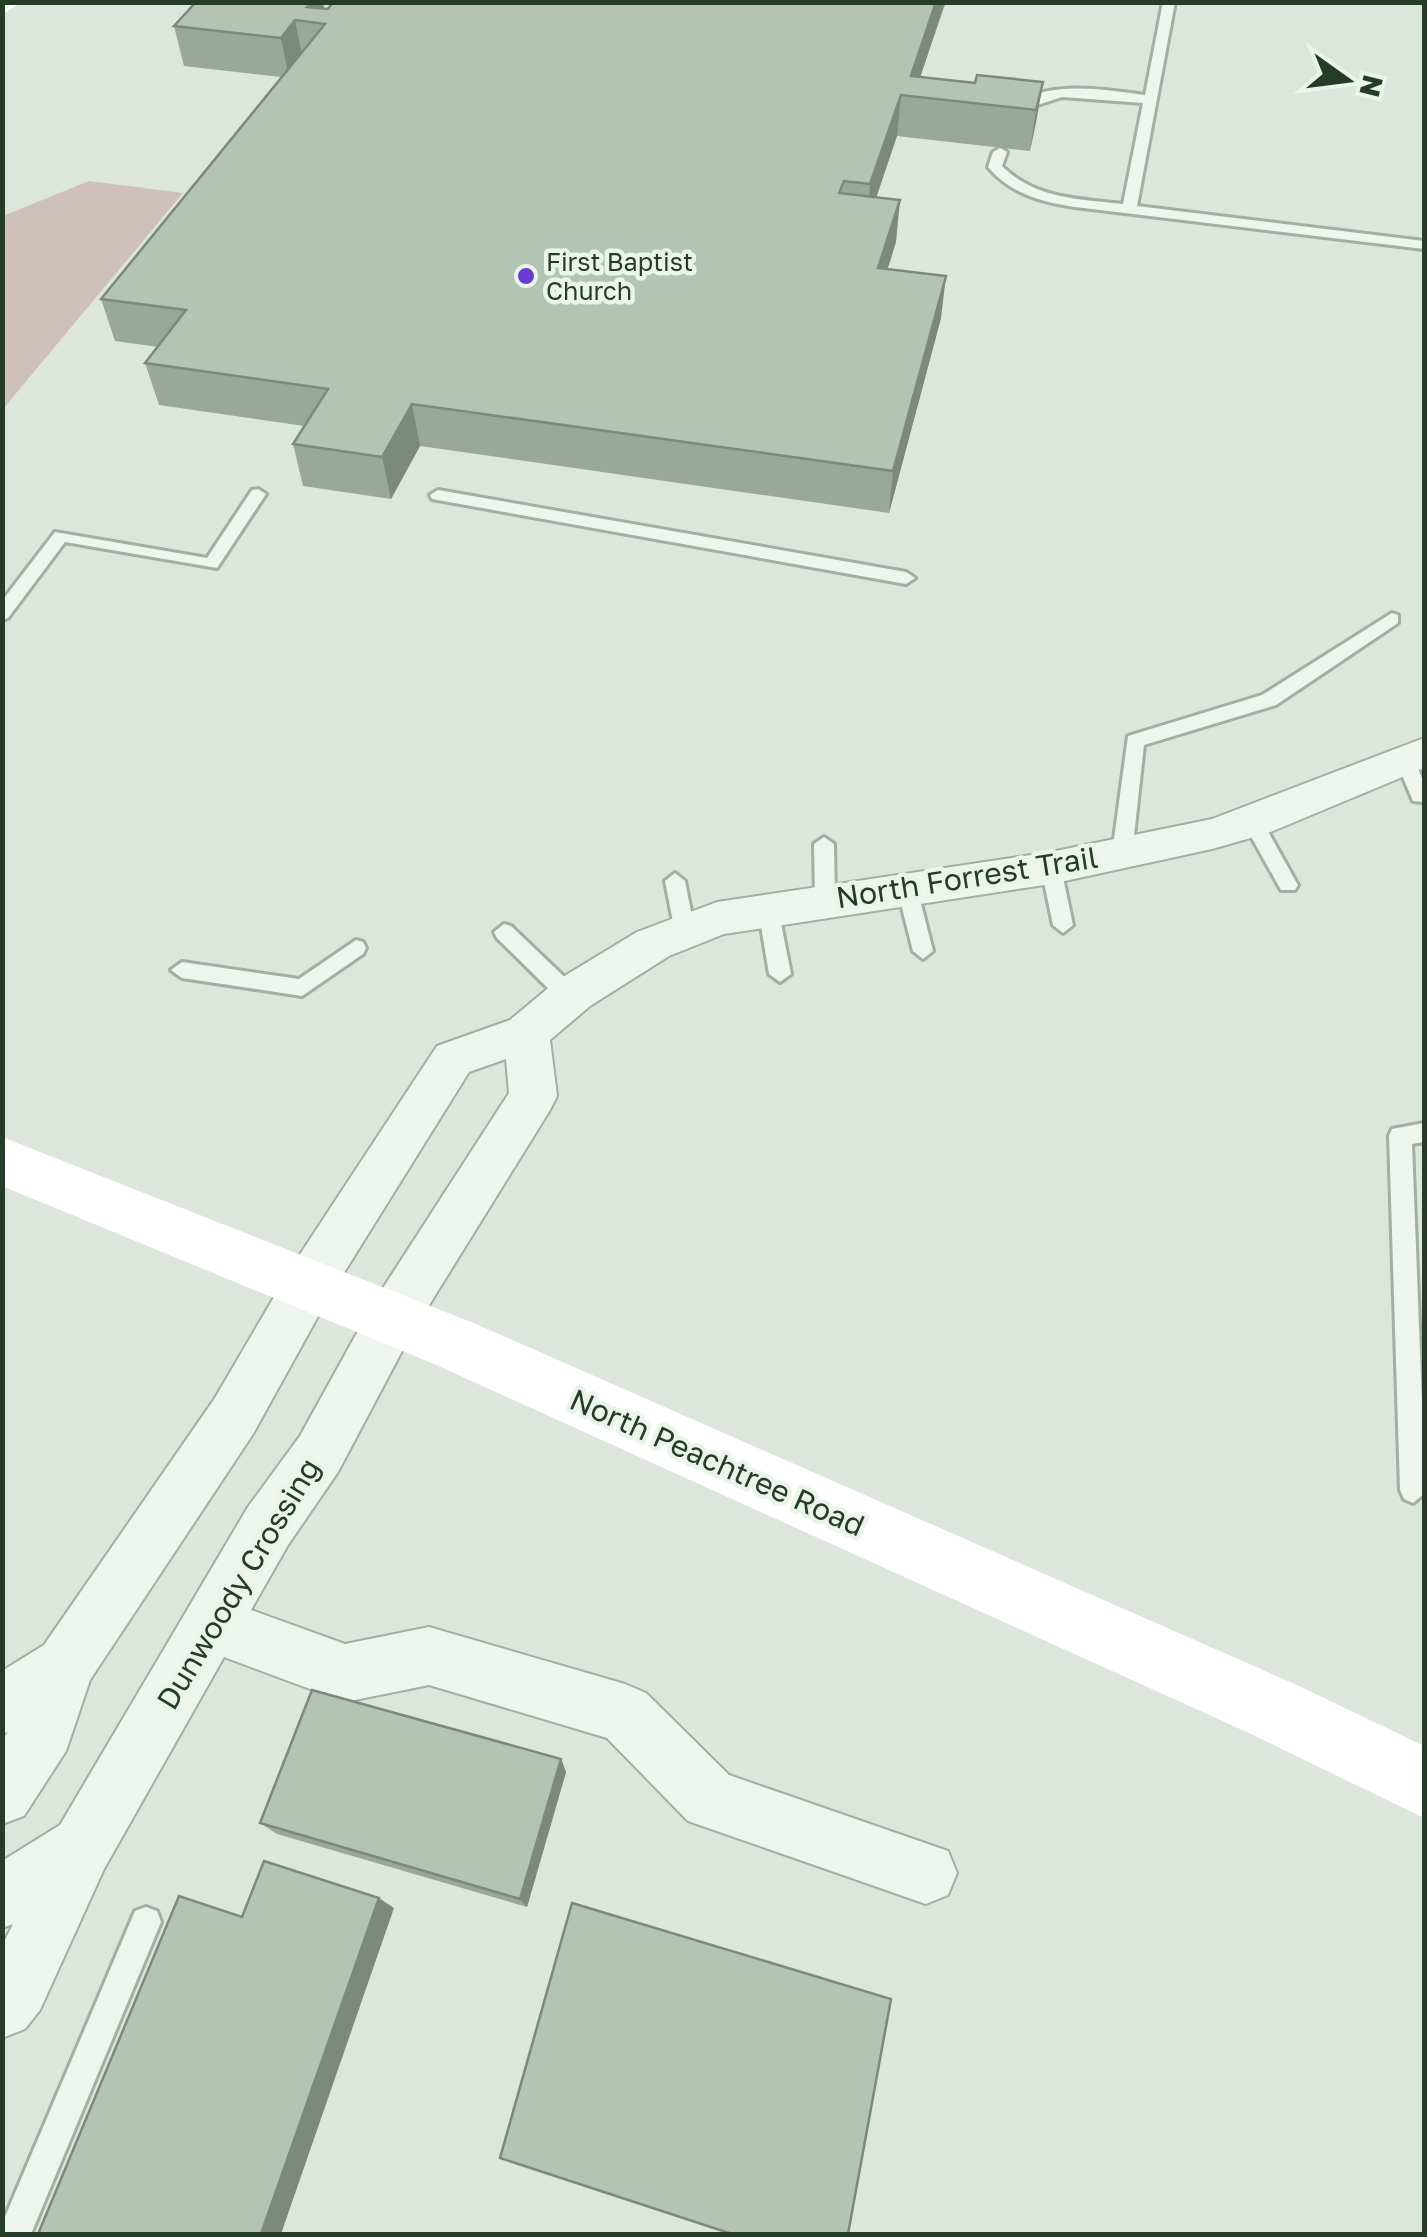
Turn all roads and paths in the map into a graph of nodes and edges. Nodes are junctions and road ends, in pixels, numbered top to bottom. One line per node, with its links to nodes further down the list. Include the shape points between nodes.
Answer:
1 (1169, 2): 2 (lane)
2 (1150, 100): 3 (lane, via 1068,92 1032,98 1012,109); 5 (lane)
3 (1010, 118)
4 (1000, 152): 5 (lane, via 996,167 1027,192)
5 (1129, 208): 6 (lane)
6 (1424, 245)
7 (258, 494): 10 (lane, via 211,564 61,536)
8 (438, 495): 9 (lane)
9 (906, 578)
10 (2, 614)
11 (1392, 619): 15 (lane, via 1269,700 1134,741)
12 (1417, 770): 13 (street, North Forrest Trail)
13 (1254, 822): 15 (street, North Forrest Trail); 18 (lane)
14 (824, 844): 20 (lane)
15 (1122, 854): 16 (street, North Forrest Trail)
16 (1050, 868): 19 (street, North Forrest Trail); 22 (lane)
17 (675, 881): 24 (lane)
18 (1288, 885)
19 (907, 888): 20 (street, North Forrest Trail); 26 (lane)
20 (825, 900): 21 (street, North Forrest Trail)
21 (768, 908): 24 (street, North Forrest Trail); 28 (lane)
22 (1064, 925)
23 (504, 932): 29 (lane)
24 (685, 932): 29 (street, North Forrest Trail, via 653,944)
25 (356, 948): 27 (lane, via 302,988)
26 (924, 951)
27 (182, 970)
28 (780, 974)
29 (570, 996): 30 (street, North Forrest Trail)
30 (526, 1033): 33 (street, North Forrest Trail, via 452,1059); 34 (street, via 532,1096)
31 (1424, 1133): 35 (lane, via 1400,1136)
32 (2, 1161): 33 (street, North Peachtree Road)
33 (308, 1284): 34 (street, North Peachtree Road); 37 (street, via 234,1416)
34 (392, 1319): 36 (street, Dunwoody Crossing, via 320,1454 268,1526); 39 (street, North Peachtree Road, via 1274,1709)
35 (1413, 1490)
36 (212, 1624): 41 (street, Dunwoody Crossing); 42 (street, via 345,1672 429,1656 625,1714 710,1799)
37 (65, 1666): 38 (street); 40 (street, via 46,1730)
38 (2, 1706)
39 (1424, 1783)
40 (2, 1794)
41 (82, 1848): 43 (street, Dunwoody Crossing); 45 (street, Dunwoody Crossing)
42 (926, 1873)
43 (2, 1897)
44 (146, 1922): 46 (lane)
45 (2, 2006)
46 (15, 2234)

